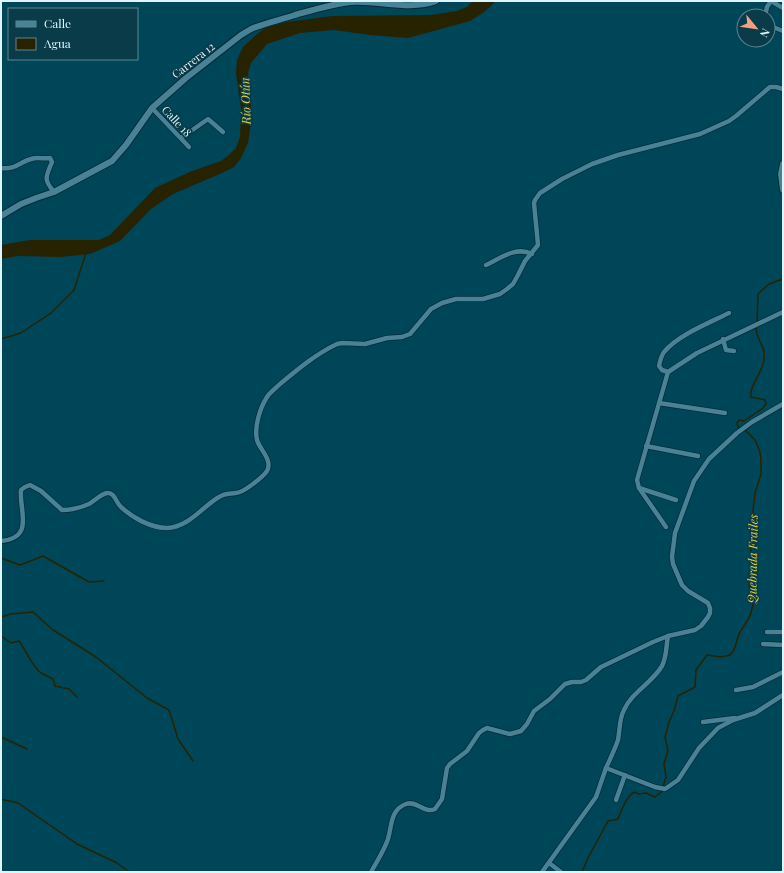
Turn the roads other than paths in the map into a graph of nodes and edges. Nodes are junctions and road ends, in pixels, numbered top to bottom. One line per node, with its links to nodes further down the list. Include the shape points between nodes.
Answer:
1 (436, 1): 4 (street, Carrera 12, via 428,4)
2 (771, 1): 5 (street)
3 (368, 2): 4 (street, Carrera 12); 7 (street, Carrera 12, via 326,6 251,29 186,78)
4 (398, 3)
5 (783, 8)
6 (783, 89): 16 (street, via 770,87 736,116 700,134 592,164 553,185 535,200 538,245)
7 (152, 108): 9 (street, Calle 18); 14 (street, Carrera 12, via 112,161)
8 (223, 132): 9 (street, via 208,119)
9 (181, 138): 10 (street, Calle 18)
10 (189, 147)
11 (783, 164): 13 (street)
12 (1, 168): 14 (street, via 17,166 33,158 50,158 52,162 46,180)
13 (783, 190)
14 (54, 192): 15 (street, Carrera 12, via 21,204)
15 (1, 216)
16 (532, 254): 17 (street, via 525,250 513,252); 31 (street, via 525,261 513,284 500,294 483,299 456,299 442,303 431,309 410,334 365,344 337,344 300,367 268,396 261,410 257,439 269,465 267,471 245,491 219,496 197,515 169,528 156,527 130,514 119,506 110,494 104,494 86,505 62,510 30,484 21,490 24,520 20,532 10,540)
17 (486, 265)
18 (783, 312): 20 (street)
19 (729, 313): 22 (street, via 674,343 663,353 659,366)
20 (723, 339): 21 (street, via 723,349); 22 (street)
21 (734, 352)
22 (668, 372): 23 (street)
23 (659, 403): 25 (street); 26 (street)
24 (783, 404): 34 (street, via 738,433 709,459 694,481 675,533 672,557 682,585 708,603 710,613 696,630)
25 (724, 413)
26 (646, 446): 27 (street); 28 (street, via 637,480)
27 (698, 456)
28 (639, 488): 29 (street); 30 (street)
29 (676, 500)
30 (666, 527)
31 (1, 541)
32 (768, 632): 33 (street)
33 (783, 632)
34 (668, 636): 42 (street, via 666,656 662,665 655,676 624,708 618,739); 46 (street, via 601,668 586,680 565,684 534,711 521,731 510,734 487,728 483,730 467,751 447,768 442,799 435,809 427,810 412,803 398,808 380,857)
35 (763, 644): 36 (street)
36 (783, 645)
37 (783, 672): 38 (street, via 753,687)
38 (736, 690)
39 (783, 695): 40 (street, via 766,707)
40 (744, 716): 41 (street); 43 (street, via 718,728 699,748 678,780 664,789)
41 (703, 722)
42 (606, 768): 43 (street); 45 (street, via 596,797)
43 (625, 775): 44 (street)
44 (616, 800)
45 (549, 862): 47 (street); 48 (street)
46 (371, 872)
47 (542, 872)
48 (561, 872)

